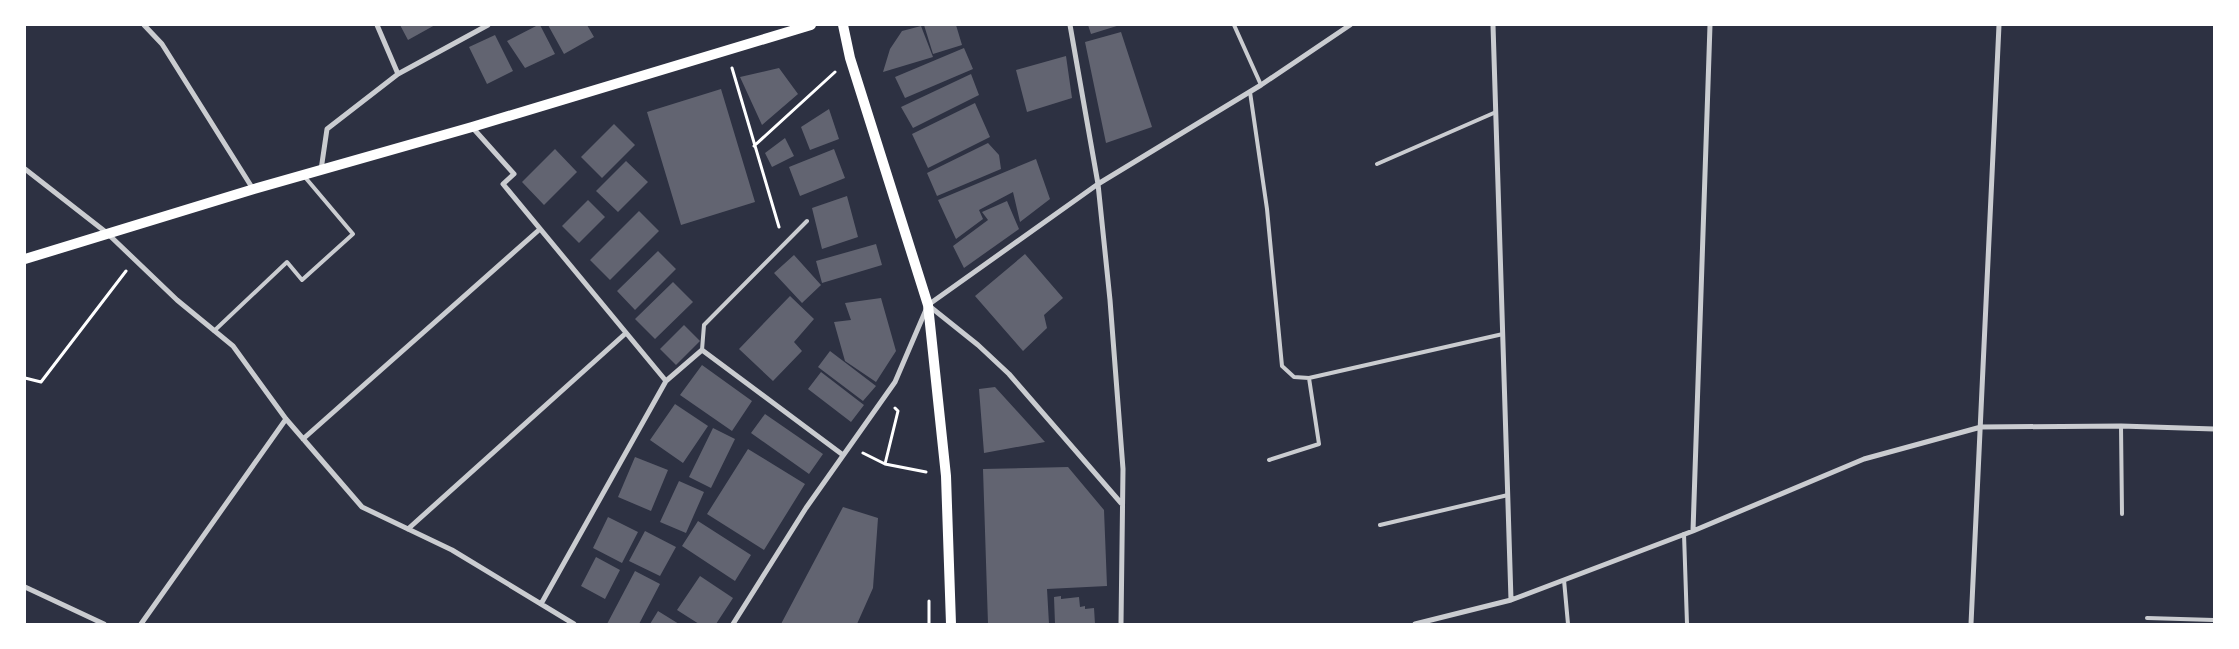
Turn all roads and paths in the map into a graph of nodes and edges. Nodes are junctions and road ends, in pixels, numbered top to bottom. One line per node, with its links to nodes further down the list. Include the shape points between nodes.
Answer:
1 (144, 25): 25 (street, via 162,44)
2 (377, 25): 14 (street)
3 (488, 25): 14 (street)
4 (810, 25): 12 (main road)
5 (843, 25): 13 (main road)
6 (1070, 25): 24 (street)
7 (1234, 25): 15 (lane)
8 (1350, 25): 15 (street)
9 (1493, 25): 17 (street)
10 (1710, 25): 55 (street)
11 (1999, 25): 43 (street)
12 (727, 50): 18 (main road); 19 (path)
13 (850, 58): 19 (path); 32 (main road)
14 (398, 74): 22 (street, via 326,129)
15 (1261, 85): 16 (street)
16 (1250, 92): 24 (street); 38 (lane, via 1267,209 1282,366 1294,377)
17 (1496, 112): 20 (lane); 35 (street)
18 (472, 127): 22 (main road); 27 (street, via 514,174 503,184)
19 (754, 146): 29 (path)
20 (1377, 164)
21 (25, 169): 28 (street)
22 (321, 171): 23 (main road)
23 (304, 176): 25 (main road); 33 (lane, via 353,234 302,280 287,262)
24 (1098, 184): 32 (street); 51 (street, via 1123,469)
25 (254, 189): 28 (main road)
26 (807, 221): 29 (lane)
27 (540, 229): 34 (street); 45 (street)
28 (107, 233): 30 (main road); 31 (street)
29 (784, 244): 36 (lane, via 704,325)
30 (25, 259)
31 (136, 259): 33 (street, via 176,300); 37 (path, via 41,382)
32 (928, 305): 40 (street, via 895,382); 49 (main road); 51 (street, via 1009,374)
33 (214, 331): 41 (street, via 232,346)
34 (626, 333): 39 (street); 54 (street)
35 (1503, 334): 38 (lane); 50 (street)
36 (702, 350): 39 (street); 46 (street)
37 (25, 378)
38 (1310, 378): 47 (lane, via 1319,444)
39 (666, 381): 60 (street)
40 (884, 396): 46 (street); 48 (path, via 898,411)
41 (286, 419): 45 (street); 64 (street)
42 (2121, 426): 43 (street); 44 (street); 52 (lane)
43 (1981, 427): 55 (street, via 1864,459); 72 (street)
44 (2214, 429)
45 (303, 439): 54 (street, via 362,507)
46 (843, 455): 48 (path, via 862,453); 66 (street)
47 (1269, 460)
48 (885, 464): 49 (path)
49 (946, 476): 67 (main road)
50 (1508, 495): 53 (lane); 59 (street)
51 (1121, 503): 68 (street)
52 (2122, 514)
53 (1380, 525)
54 (408, 529): 60 (street, via 452,550)
55 (1693, 531): 56 (street)
56 (1684, 534): 57 (street); 71 (lane)
57 (1564, 580): 59 (street); 70 (lane)
58 (25, 587): 63 (street)
59 (1511, 600): 69 (street)
60 (541, 604): 65 (street)
61 (2147, 618): 62 (lane)
62 (2214, 620)
63 (104, 624)
64 (141, 624)
65 (574, 624)
66 (734, 624)
67 (951, 624)
68 (1122, 624)
69 (1415, 624)
70 (1568, 624)
71 (1687, 624)
72 (1971, 624)

